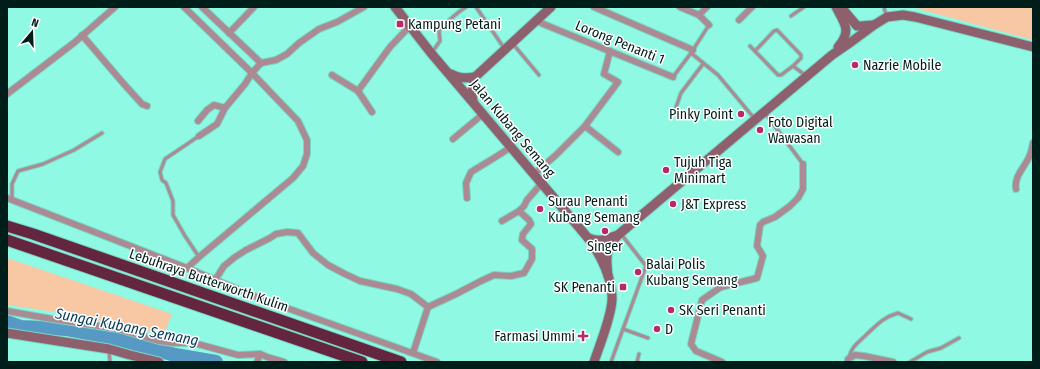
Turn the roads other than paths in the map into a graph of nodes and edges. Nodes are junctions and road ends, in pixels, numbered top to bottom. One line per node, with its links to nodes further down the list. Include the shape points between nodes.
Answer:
1 (115, 7): 27 (street)
2 (184, 7): 41 (street)
3 (202, 7): 26 (street)
4 (254, 7): 26 (street)
5 (364, 7): 37 (street, via 319,30 276,60)
6 (395, 7): 25 (main road, Jalan Kubang Semang)
7 (466, 7): 35 (lane, via 450,18 439,30 440,41)
8 (476, 7): 31 (lane)
9 (551, 7): 22 (main road)
10 (594, 7): 33 (street)
11 (680, 7): 18 (street)
12 (707, 7): 18 (street)
13 (752, 7): 21 (street)
14 (804, 7): 19 (lane)
15 (836, 7): 36 (main road, via 847,31 842,43)
16 (841, 7): 24 (main road, via 857,26)
17 (884, 7): 20 (lane)
18 (699, 15): 23 (street)
19 (791, 16)
20 (886, 17): 24 (main road); 30 (main road, via 915,17)
21 (739, 20)
22 (536, 21): 28 (main road); 32 (street, Lorong Penanti 1)
23 (709, 25): 33 (lane)
24 (874, 25): 36 (main road)
25 (410, 26): 35 (main road, Jalan Kubang Semang); 47 (street, via 390,47)
26 (229, 33): 37 (street)
27 (82, 35): 48 (street); 50 (street, via 122,83)
28 (512, 43): 31 (main road); 43 (lane)
29 (750, 46): 34 (lane)
30 (1033, 47)
31 (505, 50): 45 (main road)
32 (610, 51): 46 (street, Lorong Penanti 1); 58 (street, via 604,74 618,82)
33 (692, 51): 38 (lane); 46 (lane)
34 (755, 51): 39 (lane, via 778,75); 39 (lane, via 778,30 801,55)
35 (432, 53): 40 (main road, Jalan Kubang Semang)
36 (832, 55): 44 (main road)
37 (261, 63): 41 (street)
38 (703, 64): 52 (lane, via 681,93); 56 (lane, via 718,75)
39 (793, 66): 44 (lane)
40 (448, 72): 45 (main road, via 457,77); 49 (main road, Jalan Kubang Semang)
41 (252, 73): 51 (street); 79 (street, via 298,121 307,140 307,154 303,166 293,178)
42 (332, 75): 47 (street)
43 (539, 75)
44 (807, 76): 54 (main road)
45 (475, 77): 49 (main road, via 471,89)
46 (672, 77)
47 (358, 91): 53 (street)
48 (7, 94)
49 (474, 102): 55 (main road, Jalan Kubang Semang)
50 (147, 106)
51 (225, 108): 57 (street, via 214,106); 60 (street, via 217,124)
52 (675, 110)
53 (372, 112)
54 (764, 112): 56 (main road); 65 (lane)
55 (483, 114): 61 (street); 63 (main road, Jalan Kubang Semang)
56 (756, 119): 76 (main road)
57 (198, 121)
58 (585, 126): 64 (street); 66 (street)
59 (102, 133): 70 (lane, via 68,153 18,171 12,184)
60 (199, 136): 79 (lane, via 165,159 160,172 173,201 173,215)
61 (453, 139)
62 (1033, 143): 68 (street, via 1029,158 1019,172)
63 (511, 147): 66 (main road, Jalan Kubang Semang); 69 (street, via 471,172 466,183)
64 (618, 152)
65 (803, 164): 104 (street, via 803,189 798,198 760,226 757,246 763,256 758,278 721,287 702,300 691,344 696,351)
66 (534, 174): 67 (main road, Jalan Kubang Semang)
67 (542, 183): 71 (street); 77 (main road, Jalan Kubang Semang)
68 (1016, 189)
69 (467, 198)
70 (10, 199): 80 (street)
71 (519, 211): 72 (street); 83 (street, via 531,224 523,234 522,240 532,249 532,259 524,273 511,276 494,275)
72 (502, 221)
73 (7, 222): 75 (highway)
74 (7, 226): 75 (highway, Lebuhraya Butterworth Kulim)
75 (33, 234): 99 (highway, Lebuhraya Butterworth Kulim)
76 (620, 234): 77 (main road, via 604,240); 81 (main road, via 611,243 607,253); 86 (lane, via 646,266)
77 (588, 238): 81 (main road, Jalan Kubang Semang)
78 (7, 242): 98 (highway, Lebuhraya Butterworth Kulim)
79 (199, 257): 80 (street)
80 (187, 268): 82 (street)
81 (608, 276): 101 (main road, Jalan Kubang Semang, via 612,300)
82 (215, 280): 83 (street, via 224,266 246,250 276,234 298,233 314,253 328,265 360,281 411,294); 91 (street)
83 (428, 307): 91 (street)
84 (7, 310): 93 (street, via 118,329 159,341 194,343)
85 (910, 319): 94 (lane, via 898,313 881,321 852,348)
86 (623, 329): 88 (lane); 102 (lane)
87 (7, 334): 90 (main road)
88 (648, 338)
89 (959, 338): 106 (lane)
90 (109, 349): 95 (main road); 96 (lane)
91 (413, 353): 100 (street)
92 (639, 354): 103 (lane)
93 (259, 358): 97 (street, via 267,357)
94 (848, 360): 105 (street, via 855,355)
95 (155, 361)
96 (110, 362)
97 (284, 362)
98 (362, 362)
99 (401, 362)
100 (437, 362)
101 (594, 362)
102 (611, 362)
103 (637, 362)
104 (722, 362)
105 (893, 362)
106 (910, 362)

